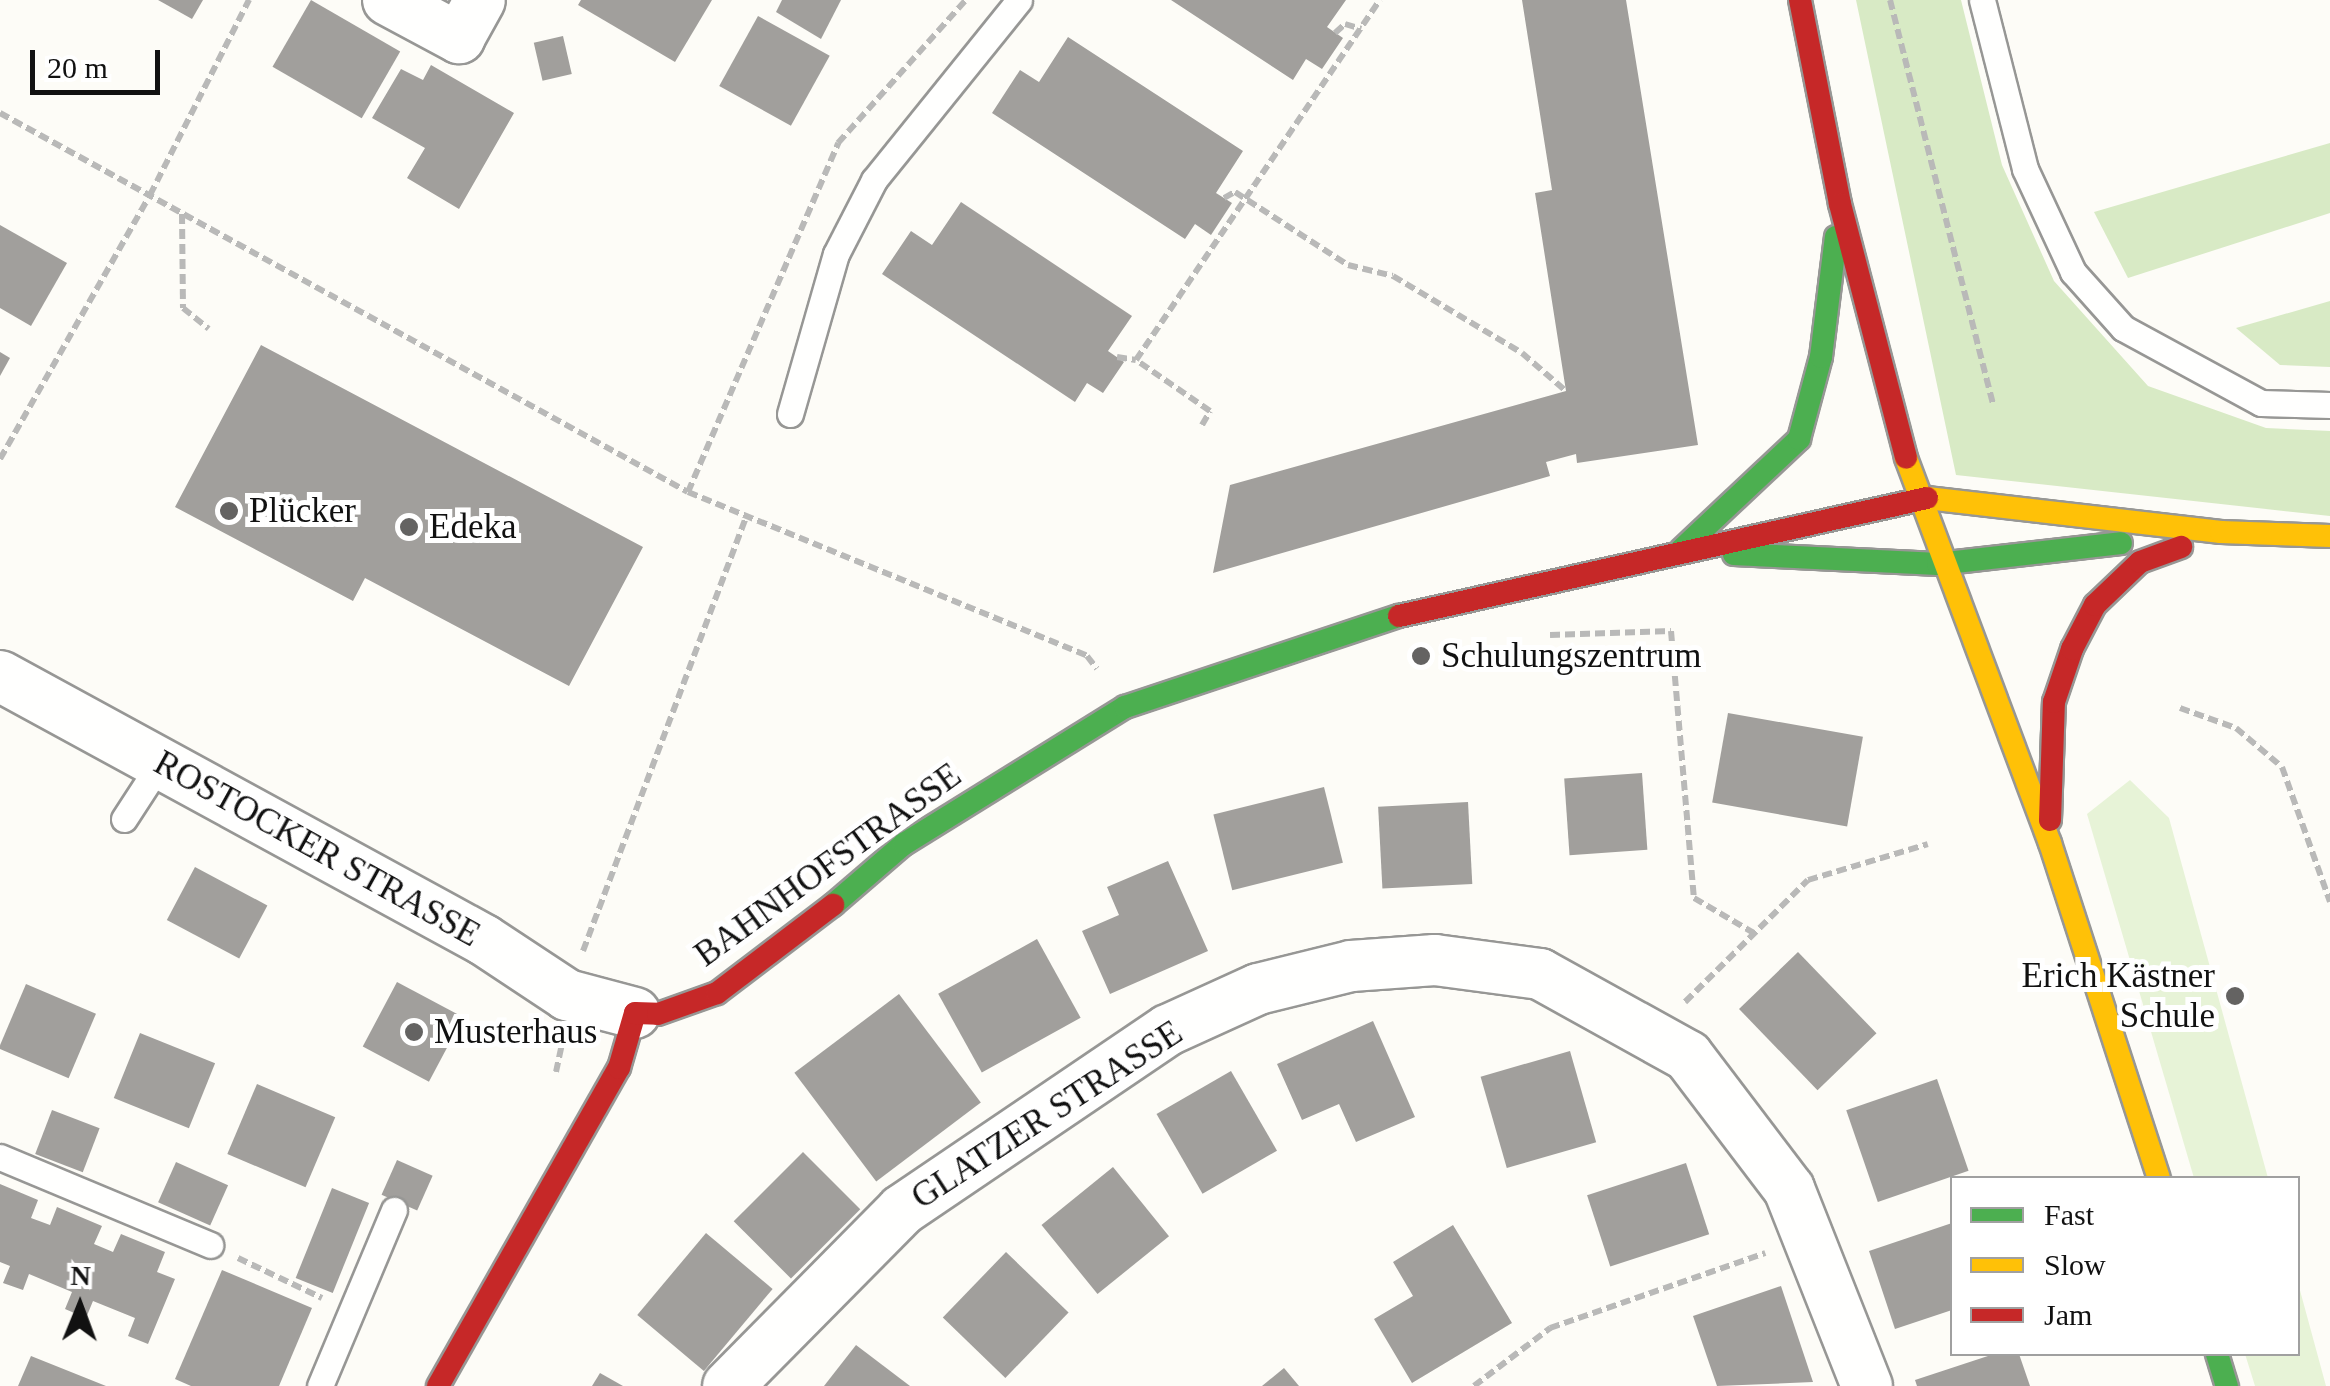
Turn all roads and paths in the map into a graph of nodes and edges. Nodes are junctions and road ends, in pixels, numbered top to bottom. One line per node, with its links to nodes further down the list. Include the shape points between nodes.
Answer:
1 (249, 0): 12 (path)
2 (388, 0): 3 (street, via 459,38)
3 (480, 0)
4 (1019, 0): 23 (lane, via 874,180 836,254)
5 (1380, 0): 9 (path)
6 (1800, 0): 15 (street)
7 (1890, 0): 21 (path)
8 (1982, 0): 22 (lane, via 2025,168 2073,272 2123,328 2261,403)
9 (1360, 30): 10 (path, via 1345,24); 14 (path)
10 (1336, 33)
11 (0, 113): 12 (path)
12 (150, 195): 16 (path); 25 (path)
13 (1224, 198): 14 (path, via 1236,192)
14 (1246, 198): 19 (path); 20 (path, via 1348,265 1393,276 1522,352)
15 (1840, 204): 26 (street); 30 (street, via 1822,357 1798,439)
16 (182, 212): 17 (path, via 182,308); 27 (path, via 688,492)
17 (208, 329)
18 (1116, 357): 19 (path)
19 (1136, 360): 24 (path, via 1210,411)
20 (1566, 391)
21 (1993, 405)
22 (2330, 405)
23 (790, 414)
24 (1202, 425)
25 (0, 459)
26 (1916, 497): 28 (street, BAHNHOFSTRASSE); 30 (street, BAHNHOFSTRASSE); 31 (street)
27 (746, 516): 33 (path); 42 (path)
28 (2221, 532): 29 (street); 31 (street); 38 (street, via 2140,562 2095,604 2054,702)
29 (2330, 536)
30 (1681, 550): 31 (street, via 1836,564); 32 (street, BAHNHOFSTRASSE)
31 (1938, 564): 38 (street)
32 (1521, 587): 41 (path, via 1543,636 1671,630 1694,898); 43 (street, BAHNHOFSTRASSE, via 1390,618 1124,706 904,844 772,957 717,993 669,1011)
33 (1087, 656)
34 (0, 676): 36 (street, ROSTOCKER STRASSE)
35 (2180, 708): 40 (path, via 2236,728 2282,766)
36 (160, 762): 37 (lane); 42 (street, ROSTOCKER STRASSE, via 484,940)
37 (124, 820)
38 (2050, 843): 46 (street)
39 (1928, 844): 41 (path, via 1808,880)
40 (2330, 902)
41 (1754, 934): 44 (path)
42 (566, 994): 43 (street, ROSTOCKER STRASSE)
43 (636, 1013): 53 (street, via 620,1068)
44 (1651, 1036): 48 (street, GLATZER STRASSE, via 1688,1056 1789,1189); 54 (street, GLATZER STRASSE, via 1540,974 1435,960 1350,966 1258,988 1104,1069 902,1210)
45 (0, 1157): 49 (lane)
46 (2159, 1176)
47 (394, 1210): 50 (lane)
48 (1808, 1238): 55 (path, via 1550,1328); 56 (street, GLATZER STRASSE)
49 (210, 1245): 50 (path)
50 (350, 1311): 52 (lane)
51 (2218, 1356): 57 (street)
52 (320, 1386)
53 (438, 1386)
54 (728, 1386)
55 (1474, 1386)
56 (1866, 1386)
57 (2228, 1386)

